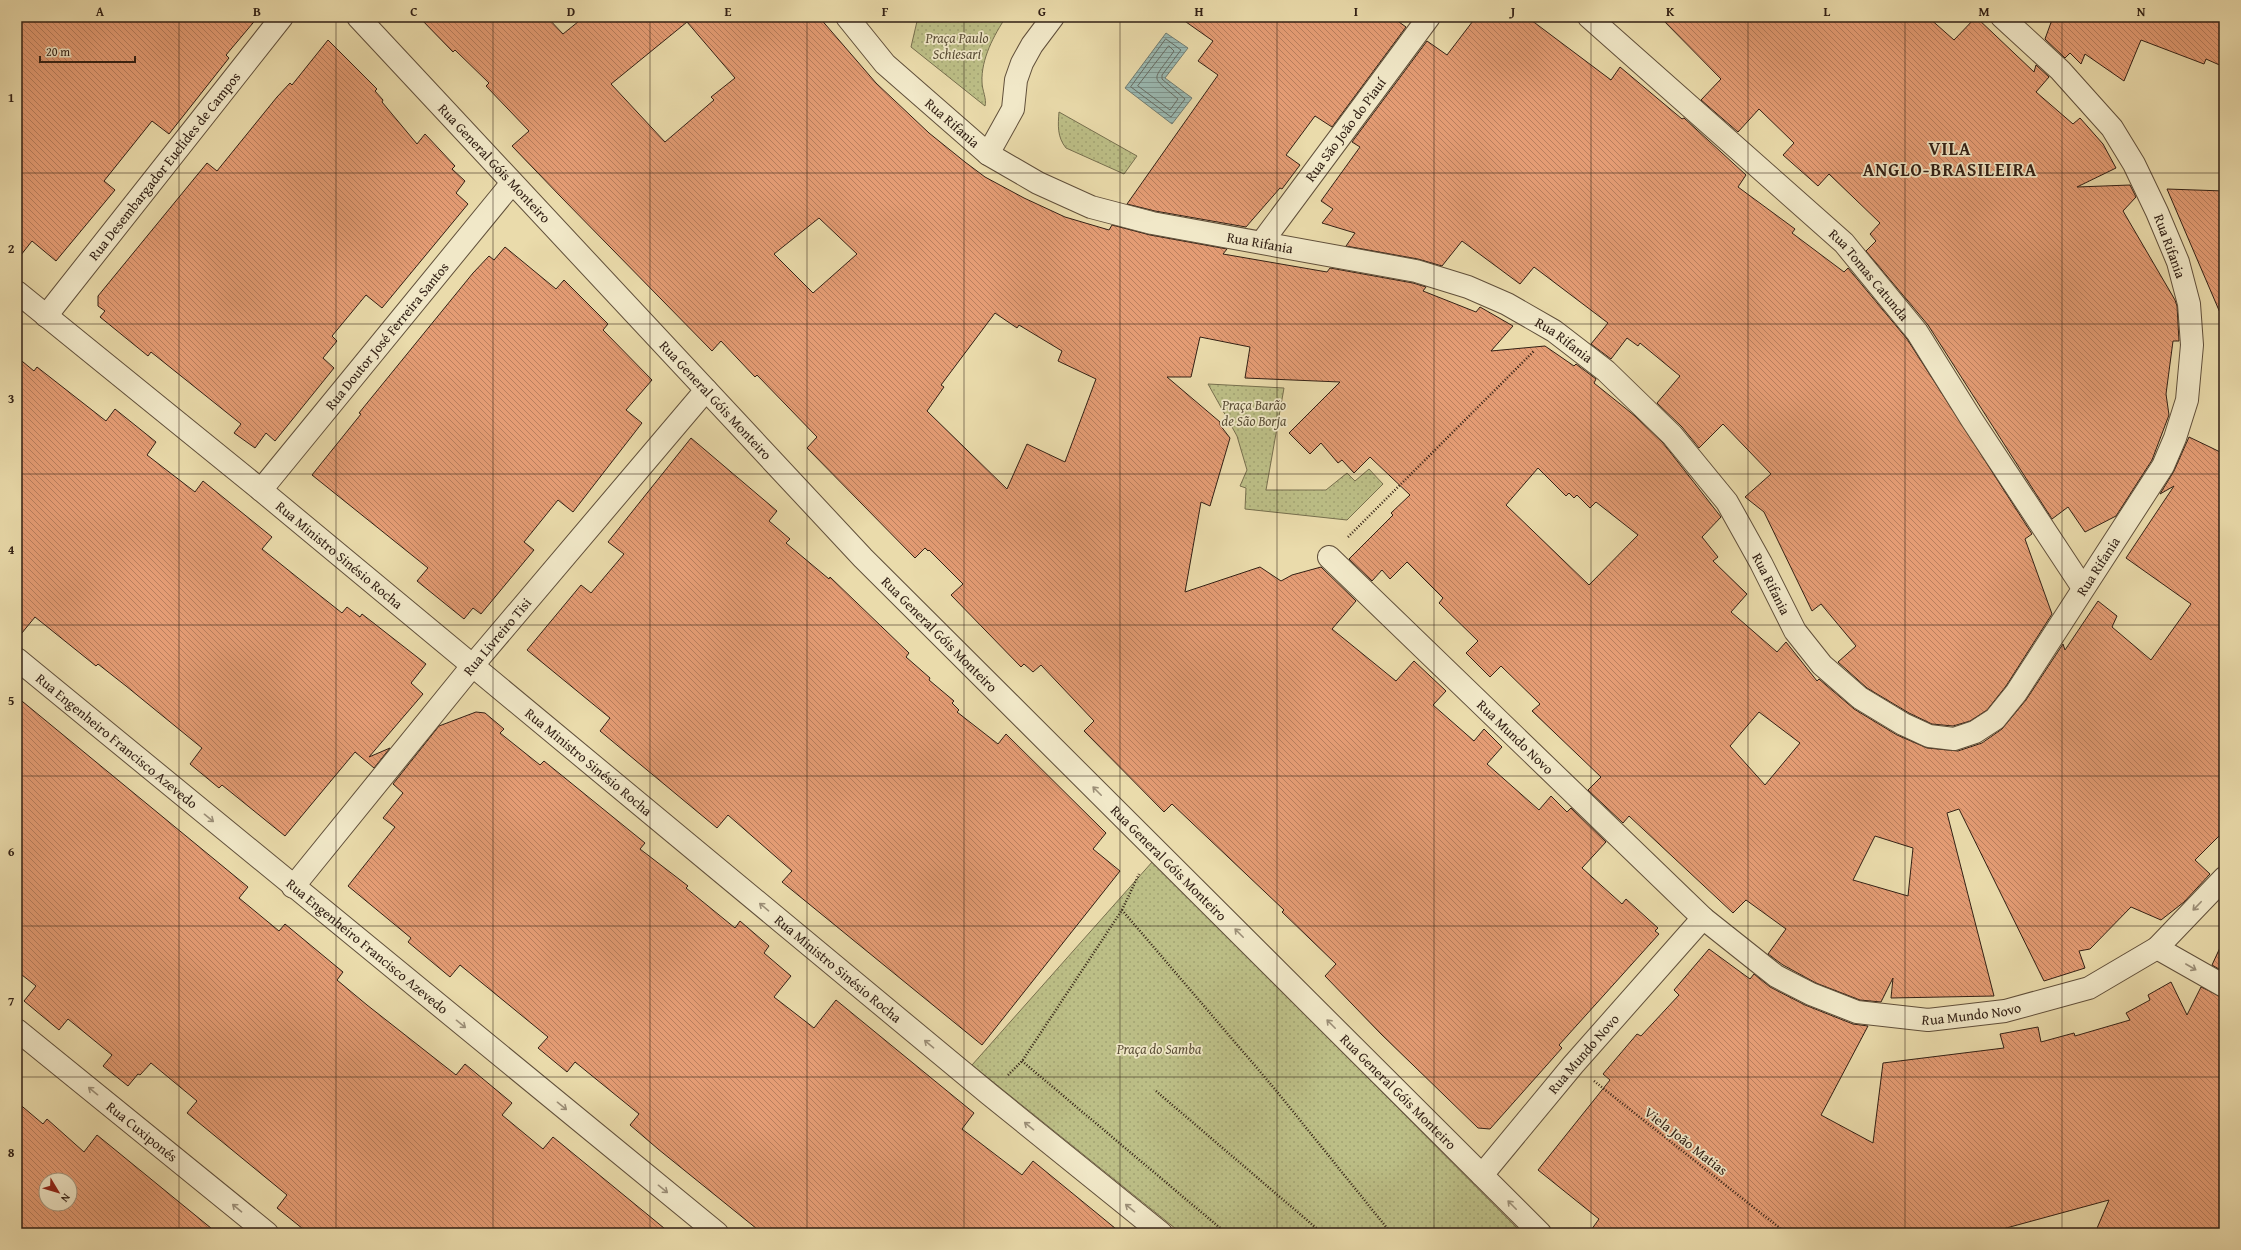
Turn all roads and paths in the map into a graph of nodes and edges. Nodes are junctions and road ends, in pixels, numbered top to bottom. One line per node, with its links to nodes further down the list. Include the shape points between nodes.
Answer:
1 (282, 17): 12 (street, Rua Desembargador Euclides de Campos)
2 (358, 17): 9 (street, Rua General Góis Monteiro)
3 (1053, 17): 8 (street, via 1022,63 1016,80 1013,109)
4 (1429, 17): 10 (street, Rua São João do Piauí)
5 (1589, 17): 17 (street, Rua Tomas Catunda, via 1844,243 1917,332)
6 (2002, 17): 17 (street, Rua Rifania, via 2060,70 2112,128 2134,164 2157,212 2178,262 2189,304 2192,345 2187,400 2175,438 2163,466)
7 (857, 22): 8 (street, Rua Rifania, via 885,64)
8 (988, 154): 10 (street, Rua Rifania, via 1038,183 1091,208)
9 (512, 183): 14 (street, Rua General Góis Monteiro); 15 (street, Rua Doutor José Ferreira Santos)
10 (1262, 242): 13 (street, Rua Rifania, via 1416,271 1461,284 1507,304)
11 (17, 292): 12 (street, Rua Ministro Sinésio Rocha)
12 (46, 316): 15 (street, Rua Ministro Sinésio Rocha)
13 (1554, 330): 16 (path); 17 (street, Rua Rifania, via 1606,372 1672,434 1727,502 1795,631 1822,665 1860,698 1903,724 1929,736 1954,739 1975,732 1995,719 2016,693)
14 (706, 390): 19 (street, Rua Livreiro Tisi); 20 (street, Rua General Góis Monteiro, one-way to 14, via 863,558)
15 (261, 490): 19 (street, Rua Ministro Sinésio Rocha)
16 (1329, 557): 24 (street, Rua Mundo Novo)
17 (2083, 588)
18 (17, 659): 22 (street, Rua Engenheiro Francisco Azevedo, one-way to 22)
19 (473, 666): 22 (street, Rua Livreiro Tisi); 31 (street, Rua Ministro Sinésio Rocha, one-way to 19)
20 (1152, 846): 23 (path); 32 (street, Rua General Góis Monteiro, one-way to 20)
21 (2224, 878): 25 (street, Rua Mundo Novo, one-way to 25)
22 (293, 887): 34 (street, Rua Engenheiro Francisco Azevedo, one-way to 34)
23 (1122, 910): 28 (path); 38 (path, via 1274,1088)
24 (1703, 918): 25 (street, Rua Mundo Novo, via 1776,976 1811,994 1857,1012 1928,1020 2005,1012 2089,988); 29 (street, Rua Mundo Novo)
25 (2157, 948): 26 (street, one-way to 26)
26 (2224, 986)
27 (17, 1030): 33 (street, Rua Cuxiponés, one-way to 27)
28 (1022, 1061): 31 (path); 36 (path)
29 (1574, 1065): 32 (street, Rua Mundo Novo); 40 (path, Viela João Matias)
30 (1156, 1091): 37 (path)
31 (989, 1094): 35 (street, Rua Ministro Sinésio Rocha, one-way to 31)
32 (1482, 1175): 39 (street, Rua General Góis Monteiro, one-way to 32)
33 (267, 1233)
34 (717, 1233)
35 (1161, 1233)
36 (1226, 1233)
37 (1322, 1233)
38 (1391, 1233)
39 (1540, 1233)
40 (1786, 1233)

